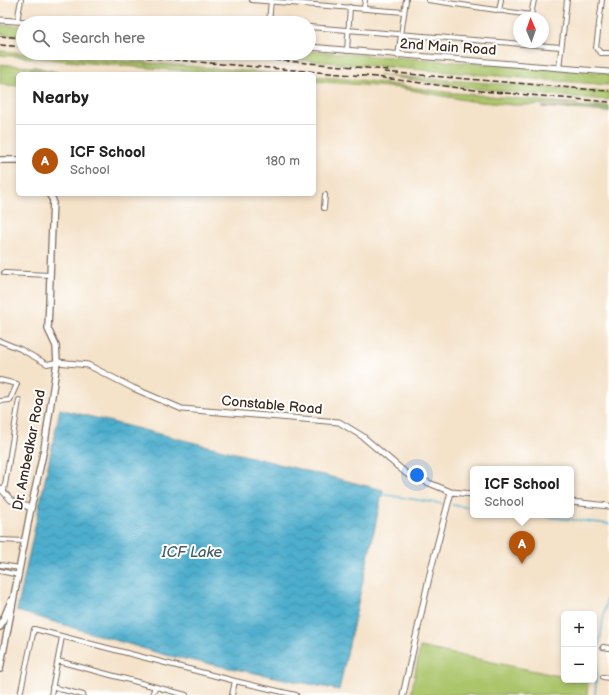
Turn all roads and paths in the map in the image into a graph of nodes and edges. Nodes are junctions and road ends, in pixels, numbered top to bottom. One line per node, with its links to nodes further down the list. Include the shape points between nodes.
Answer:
1 (21, 0): 15 (street)
2 (252, 0): 10 (street)
3 (365, 0): 12 (street)
4 (406, 0): 14 (street)
5 (428, 0): 13 (street)
6 (501, 0): 13 (street)
7 (534, 0): 13 (street, via 531,15)
8 (567, 0): 22 (street)
9 (602, 0): 25 (street, via 596,48 601,53)
10 (271, 1): 11 (street); 16 (street)
11 (350, 7): 12 (street); 20 (street)
12 (364, 8): 14 (street)
13 (499, 11)
14 (404, 12): 21 (street)
15 (18, 16)
16 (270, 16)
17 (0, 20): 18 (street)
18 (16, 21)
19 (316, 28): 20 (street)
20 (349, 30): 21 (street); 24 (street)
21 (401, 34): 22 (street); 26 (street)
22 (561, 48): 27 (street)
23 (316, 49): 24 (street, 2nd Main Road)
24 (347, 51): 26 (street, 2nd Main Road)
25 (609, 53)
26 (398, 56): 27 (street, 2nd Main Road)
27 (559, 68): 28 (street, 2nd Main Road)
28 (609, 72)
29 (0, 160): 30 (main road)
30 (16, 160)
31 (50, 196): 35 (main road, Dr. Ambedkar Road, via 53,200)
32 (325, 196): 33 (street)
33 (324, 208)
34 (4, 273): 35 (street)
35 (50, 275): 37 (main road, Dr. Ambedkar Road, via 48,329 56,346)
36 (0, 341): 37 (street, via 47,364)
37 (57, 362): 42 (street, Constable Road, via 88,365 182,409 339,422 362,436 407,474); 46 (main road, Dr. Ambedkar Road, via 44,449)
38 (0, 380): 40 (street, via 17,384 10,400)
39 (19, 400): 41 (street)
40 (0, 401)
41 (2, 490): 46 (street, via 11,500)
42 (451, 492): 43 (street, Constable Road); 72 (street)
43 (470, 494)
44 (574, 502): 45 (street)
45 (609, 506)
46 (31, 508): 48 (main road, Dr. Ambedkar Road)
47 (0, 540): 48 (street)
48 (25, 541): 50 (main road, Dr. Ambedkar Road)
49 (0, 565): 50 (street)
50 (20, 568): 52 (main road, Dr. Ambedkar Road)
51 (0, 571): 52 (street)
52 (19, 575): 53 (main road, Dr. Ambedkar Road)
53 (15, 590): 54 (main road, Dr. Ambedkar Road); 59 (main road, Dr. Ambedkar Road)
54 (0, 627)
55 (62, 637): 58 (street); 62 (street); 65 (street, via 34,629)
56 (603, 647): 57 (street)
57 (609, 648)
58 (58, 661): 63 (street); 64 (street)
59 (0, 669)
60 (603, 677): 61 (street)
61 (609, 678)
62 (235, 681): 70 (street); 71 (street)
63 (52, 686): 66 (street); 67 (street)
64 (155, 687): 68 (street); 69 (street)
65 (20, 695)
66 (51, 695)
67 (83, 695)
68 (152, 695)
69 (186, 695)
70 (232, 695)
71 (296, 695)
72 (403, 695)

